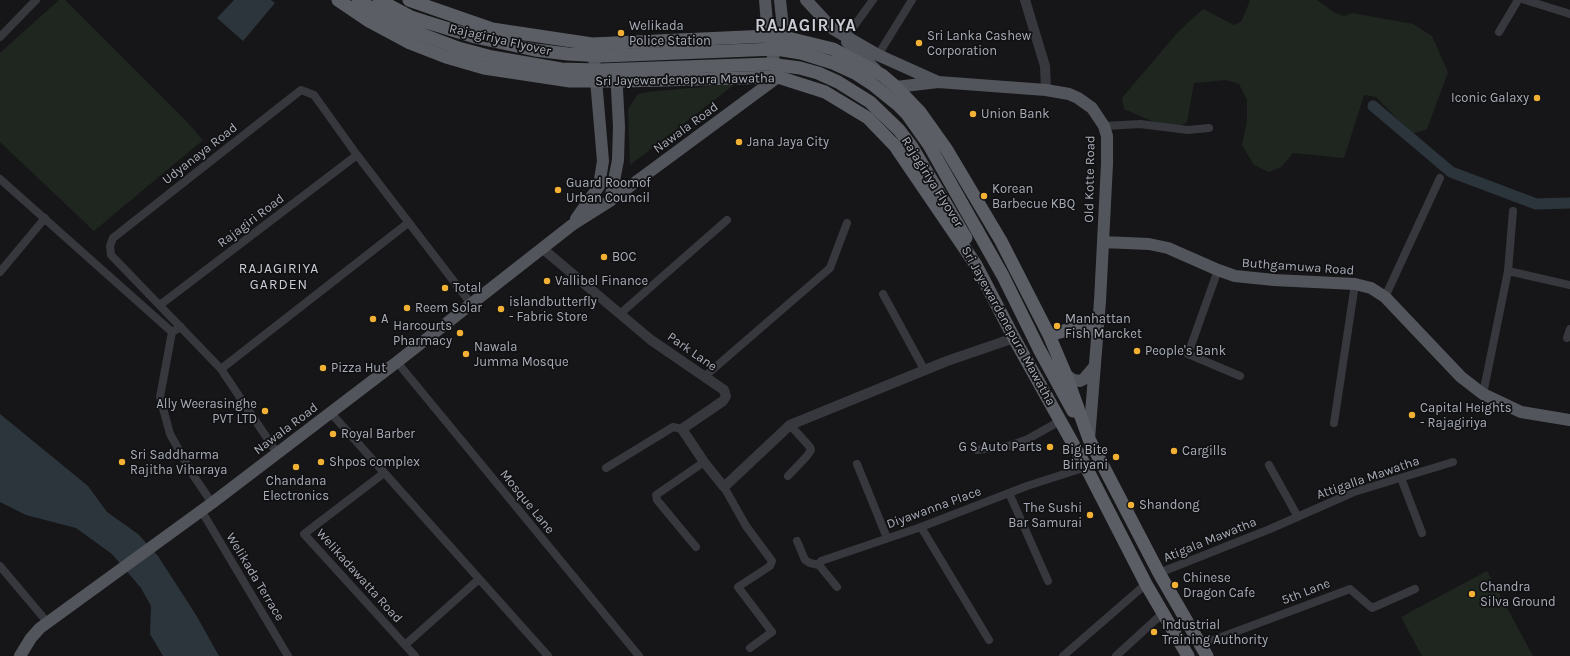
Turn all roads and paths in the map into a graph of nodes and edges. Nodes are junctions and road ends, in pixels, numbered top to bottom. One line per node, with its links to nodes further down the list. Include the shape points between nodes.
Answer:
1 (36, 0): 20 (street)
2 (338, 0): 25 (highway, Sri Jayewardenepura Mawatha, via 369,21 410,43)
3 (358, 0): 85 (highway, Rajagiriya Flyover, bridge, via 395,22 440,41 516,62 561,69 599,70 770,64 818,73 854,91 881,111 912,147 1040,368)
4 (379, 0): 78 (highway, Rajagiriya Flyover, bridge, via 423,21 475,37 535,50 602,56 776,49 820,58 872,84 907,114 929,145 1003,276)
5 (409, 0): 15 (highway, Sri Jayewardenepura Mawatha)
6 (765, 0): 18 (main road)
7 (780, 0): 19 (main road)
8 (806, 0): 16 (main road, Old Kotte Road)
9 (873, 0): 21 (street)
10 (912, 0): 24 (street)
11 (1025, 0): 32 (street, via 1045,66)
12 (1518, 0): 17 (street)
13 (1525, 0): 14 (street)
14 (1570, 14)
15 (492, 29): 22 (highway, Sri Jayewardenepura Mawatha); 25 (highway, via 538,48 541,59 534,66)
16 (833, 29): 21 (main road, Old Kotte Road); 26 (main road)
17 (1499, 32)
18 (768, 36): 19 (highway, Sri Jayewardenepura Mawatha); 23 (highway, Sri Jayewardenepura Mawatha); 27 (main road)
19 (784, 36): 26 (highway, Sri Jayewardenepura Mawatha, via 833,49); 27 (main road)
20 (0, 37)
21 (846, 37): 24 (main road, Old Kotte Road)
22 (592, 44): 23 (highway, Sri Jayewardenepura Mawatha); 28 (main road, Nawala Road)
23 (614, 44): 29 (main road)
24 (878, 55): 30 (main road, Old Kotte Road)
25 (484, 68): 28 (highway, Sri Jayewardenepura Mawatha, via 570,81)
26 (882, 75): 31 (highway, Sri Jayewardenepura Mawatha)
27 (778, 77): 29 (highway, Sri Jayewardenepura Mawatha); 38 (main road, Nawala Road); 62 (highway, Sri Jayewardenepura Mawatha, via 825,92 868,118 895,146 976,265)
28 (595, 82): 29 (highway, Sri Jayewardenepura Mawatha); 44 (main road, Nawala Road, via 603,161 598,186)
29 (616, 82): 38 (main road, via 618,160)
30 (938, 82): 31 (main road, Old Kotte Road); 32 (main road, Old Kotte Road)
31 (896, 87): 61 (highway, Sri Jayewardenepura Mawatha, via 920,112 947,150 1001,241)
32 (1046, 90): 33 (main road, Old Kotte Road, via 1078,98 1092,108)
33 (1104, 126): 34 (street, via 1140,124 1188,130); 45 (main road, Old Kotte Road, via 1108,148)
34 (1209, 128)
35 (357, 155): 42 (street, Udyanaya Road); 54 (street, Rajagiri Road); 54 (street, Udyanaya Road, via 314,95 301,90 113,238 110,246 111,255)
36 (0, 178): 40 (street)
37 (1440, 178): 53 (street)
38 (610, 201): 44 (main road, Nawala Road)
39 (1513, 211): 48 (street)
40 (45, 218): 49 (street); 59 (street)
41 (727, 220): 56 (street)
42 (408, 223): 55 (street, Udyanaya Road); 66 (street)
43 (847, 223): 70 (street, via 830,268)
44 (572, 225): 46 (main road, Nawala Road)
45 (1103, 242): 47 (main road, Buthgamuwa Road, via 1149,244 1168,248); 60 (main road, Old Kotte Road)
46 (543, 249): 55 (main road, Nawala Road); 56 (street, Park Lane)
47 (1218, 270): 50 (main road, Buthgamuwa Road, via 1235,276 1274,280); 69 (street, via 1188,354)
48 (1508, 271): 51 (street); 71 (street)
49 (0, 272)
50 (1355, 284): 53 (main road, Buthgamuwa Road, via 1371,288); 75 (street)
51 (1570, 285)
52 (883, 294): 67 (street)
53 (1386, 296): 71 (main road, Buthgamuwa Road, via 1460,377)
54 (160, 305): 57 (street, Udyanaya Road)
55 (472, 305): 64 (main road, Nawala Road)
56 (621, 313): 70 (street, Park Lane, via 652,340)
57 (181, 327): 59 (street); 66 (street, Udyanaya Road)
58 (1570, 329): 63 (street)
59 (172, 332): 92 (street, via 160,397 170,434)
60 (1098, 332): 61 (highway, via 1081,328); 65 (main road, Old Kotte Road)
61 (1049, 335): 68 (highway, Sri Jayewardenepura Mawatha)
62 (1014, 338): 67 (street); 74 (highway, Sri Jayewardenepura Mawatha)
63 (1567, 338)
64 (397, 362): 72 (main road, Nawala Road); 119 (street, Mosque Lane)
65 (1095, 366): 68 (main road, via 1080,381); 78 (main road, Old Kotte Road)
66 (221, 369): 80 (street, Udyanaya Road)
67 (925, 371): 76 (street)
68 (1066, 375): 78 (highway, Sri Jayewardenepura Mawatha)
69 (1240, 376)
70 (704, 377): 77 (street, Park Lane, via 724,390 726,396 723,401)
71 (1483, 394): 73 (main road, Buthgamuwa Road, via 1521,412)
72 (330, 412): 80 (main road, Nawala Road); 87 (street)
73 (1570, 420)
74 (1060, 421): 79 (street, via 1028,440 1009,446); 85 (highway, Sri Jayewardenepura Mawatha)
75 (1334, 423)
76 (790, 425): 88 (street, via 810,450); 90 (street)
77 (682, 429): 81 (street); 86 (street, via 673,427)
78 (1089, 439): 103 (highway, Sri Jayewardenepura Mawatha)
79 (977, 450)
80 (277, 453): 92 (main road, Nawala Road)
81 (704, 462): 90 (street); 100 (street, via 656,495 657,500)
82 (1452, 462): 89 (street, Attigalla Mawatha)
83 (857, 464): 98 (street)
84 (1269, 465): 94 (street)
85 (1086, 467): 91 (street, Diyawanna Place); 106 (highway, Sri Jayewardenepura Mawatha)
86 (606, 468)
87 (384, 473): 104 (street); 112 (street, Welikadawatta Road, via 304,534)
88 (788, 476)
89 (1401, 478): 94 (street, Attigalla Mawatha, via 1354,492); 97 (street)
90 (724, 487): 113 (street, via 746,526 772,561 770,566 738,587 772,632)
91 (1009, 493): 95 (street, Diyawanna Place); 105 (street)
92 (212, 503): 93 (main road, Nawala Road)
93 (201, 510): 110 (main road, Nawala Road); 116 (street, Welikada Terrace)
94 (1298, 517): 96 (street, Attigalla Mawatha)
95 (921, 527): 98 (street, Diyawanna Place); 111 (street)
96 (1270, 529): 103 (street, Atigala Mawatha)
97 (1422, 533)
98 (887, 538): 101 (street, Diyawanna Place, via 820,561)
99 (797, 541): 101 (street, via 805,560)
100 (696, 547)
101 (819, 565): 107 (street)
102 (0, 566): 110 (street)
103 (1158, 573): 114 (highway, Sri Jayewardenepura Mawatha)
104 (480, 579): 112 (street); 118 (street)
105 (1048, 581)
106 (1146, 584): 109 (highway, Sri Jayewardenepura Mawatha); 120 (street)
107 (837, 587)
108 (1415, 589): 114 (street, 5th Lane, via 1372,608 1350,589)
109 (1163, 613): 121 (street); 122 (highway, Sri Jayewardenepura Mawatha)
110 (48, 623): 115 (main road, Nawala Road, via 31,638)
111 (989, 640)
112 (405, 645): 117 (street, Welikadawatta Road)
113 (750, 648)
114 (1204, 651)
115 (24, 654)
116 (288, 656)
117 (415, 656)
118 (548, 656)
119 (639, 656)
120 (1063, 656)
121 (1116, 656)
122 (1188, 656)

